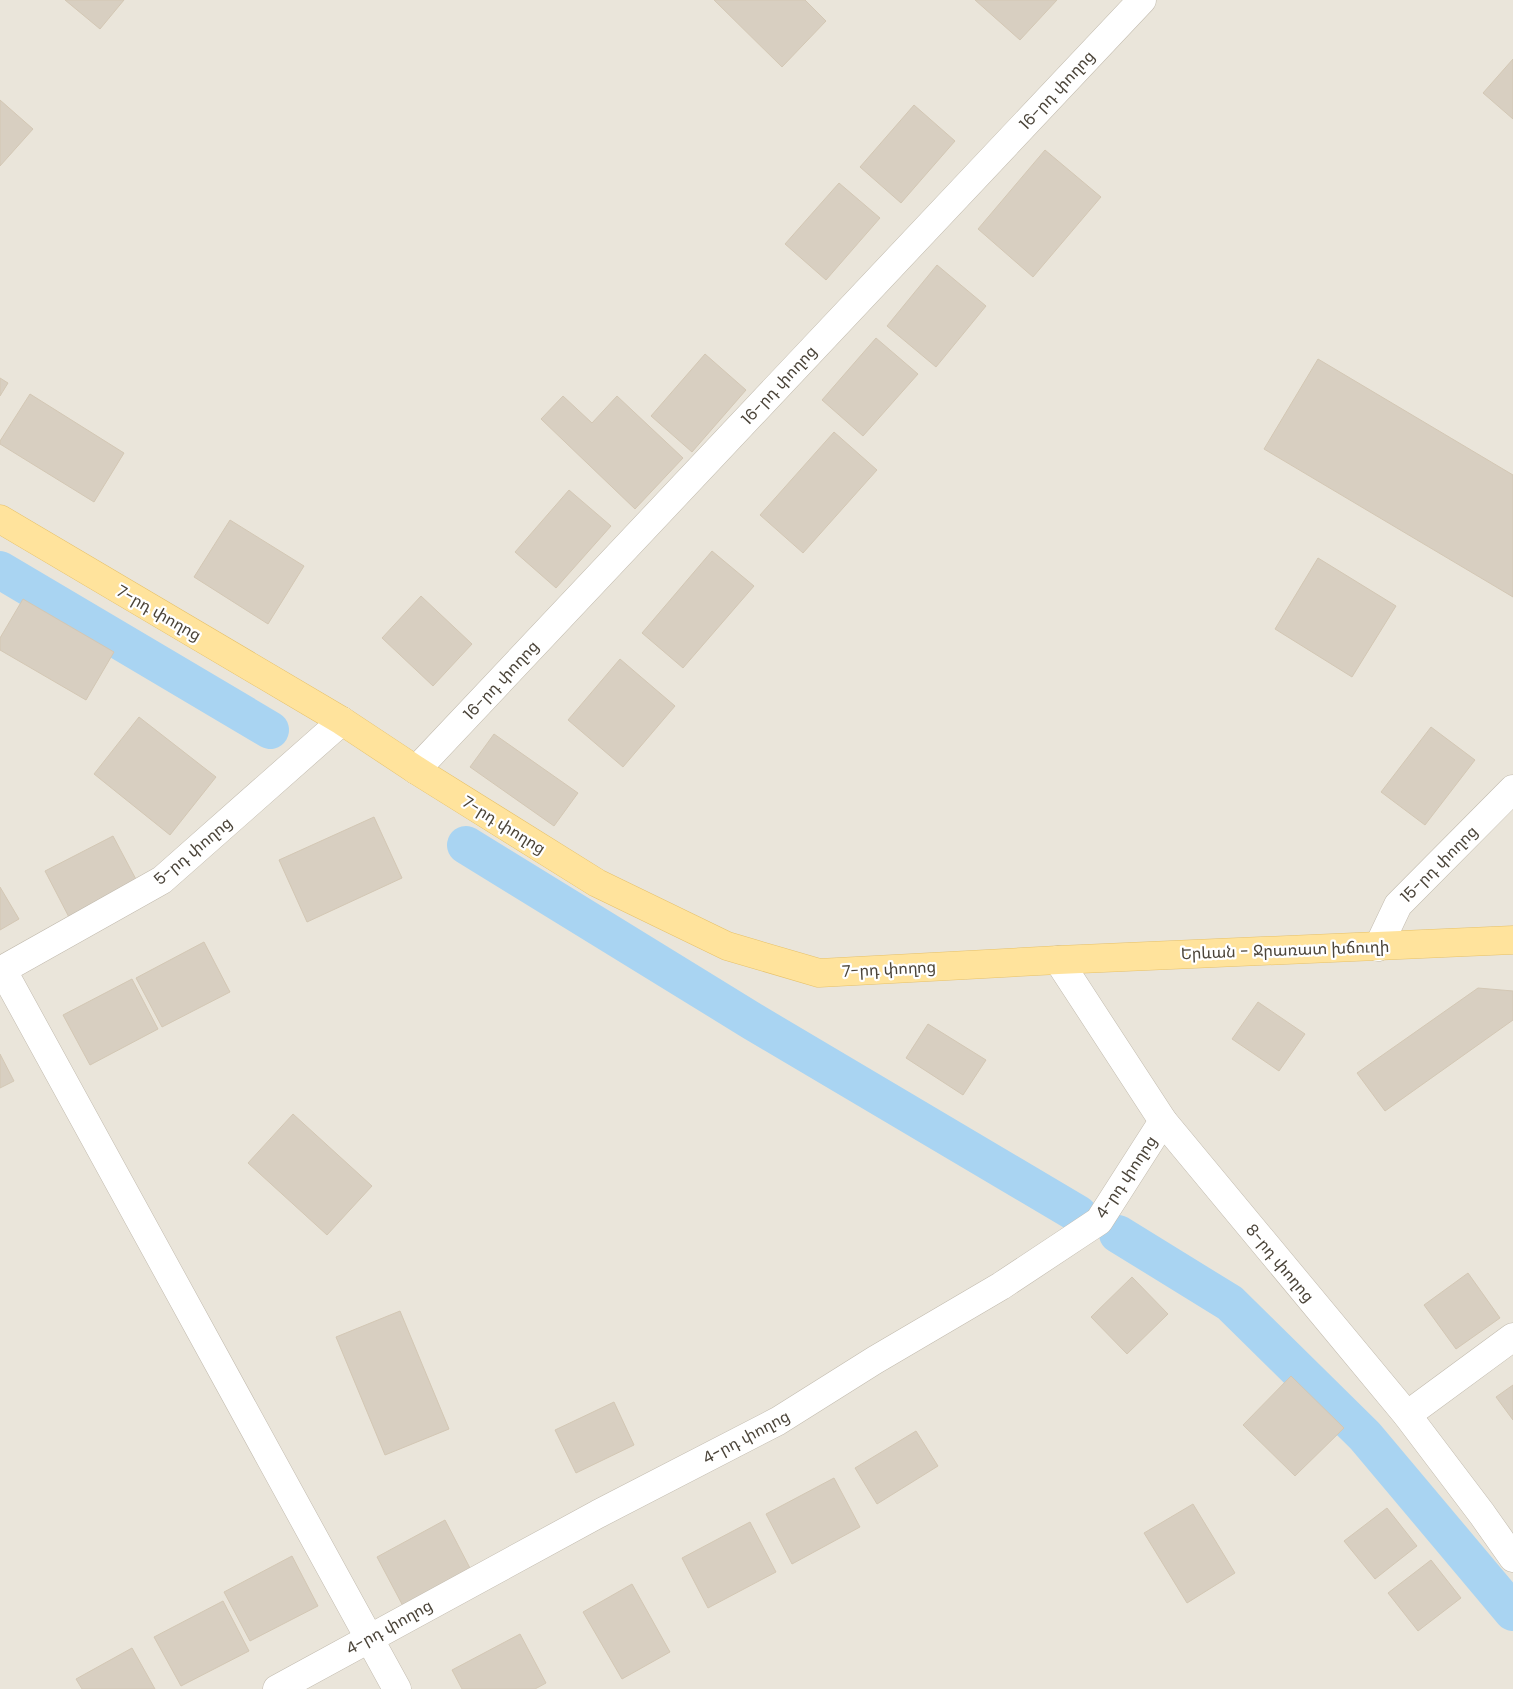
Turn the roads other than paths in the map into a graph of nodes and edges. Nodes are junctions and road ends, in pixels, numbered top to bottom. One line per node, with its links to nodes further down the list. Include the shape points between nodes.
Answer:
1 (1142, 0): 4 (street, 16-րդ փողոց)
2 (0, 520): 3 (main road, 7-րդ փողոց)
3 (342, 721): 4 (main road, 7-րդ փողոց); 9 (street, 5-րդ փողոց, via 162,880)
4 (416, 770): 8 (main road, 7-րդ փողոց, via 597,883 736,949 819,973)
5 (1513, 790): 7 (street, 15-րդ փողոց, via 1398,905)
6 (1513, 940): 7 (main road, Երևան - Ջրառատ խճուղի)
7 (1378, 947): 8 (main road, Երևան - Ջրառատ խճուղի)
8 (1058, 960): 10 (street, 8-րդ փողոց)
9 (1, 970): 14 (street)
10 (1163, 1121): 12 (street, 8-րդ փողոց); 14 (street, 4-րդ փողոց, via 1099,1221 1001,1286 778,1421)
11 (1513, 1337): 12 (street)
12 (1407, 1415): 13 (street, 8-րդ փողոց)
13 (1513, 1558)
14 (370, 1638): 15 (street, 4-րդ փողոց); 16 (street)
15 (277, 1689)
16 (397, 1689)

